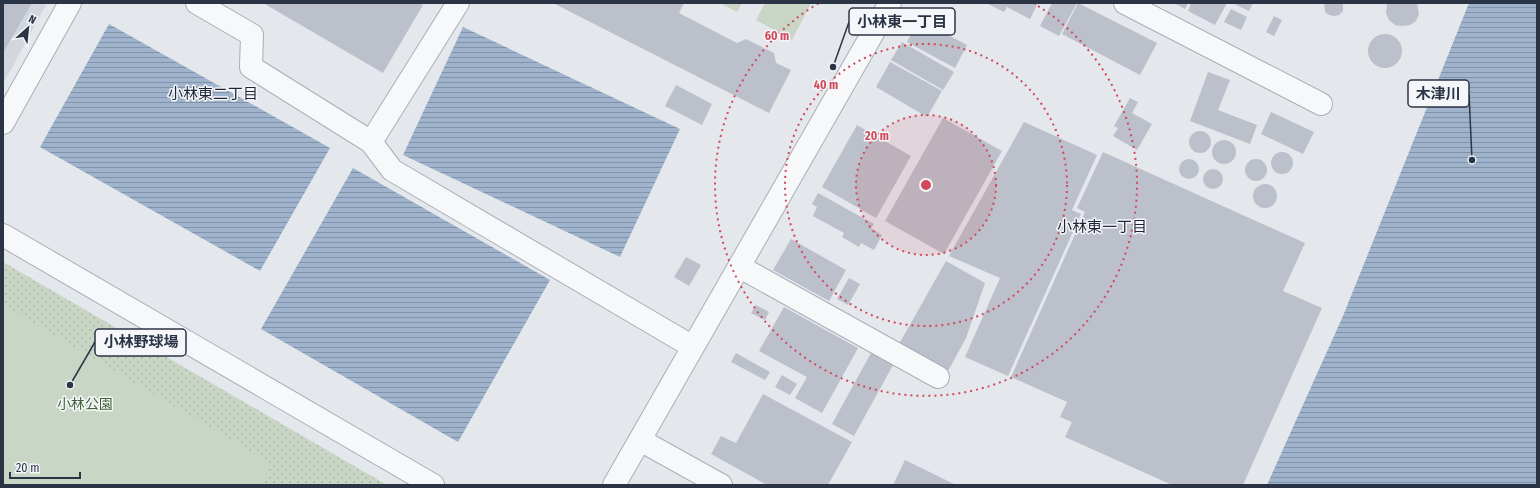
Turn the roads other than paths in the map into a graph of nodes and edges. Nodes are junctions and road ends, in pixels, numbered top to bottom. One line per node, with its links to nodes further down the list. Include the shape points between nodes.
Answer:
1 (70, 3): 7 (street)
2 (197, 3): 8 (street, via 252,34 251,67)
3 (458, 3): 8 (street)
4 (890, 3): 10 (street)
5 (1125, 3): 6 (street)
6 (1320, 104)
7 (3, 123)
8 (371, 142): 11 (street, via 392,170)
9 (3, 235): 14 (street)
10 (740, 267): 11 (street); 12 (street)
11 (693, 347): 13 (street)
12 (938, 377)
13 (640, 440): 15 (street); 16 (street)
14 (433, 485)
15 (614, 485)
16 (721, 485)

